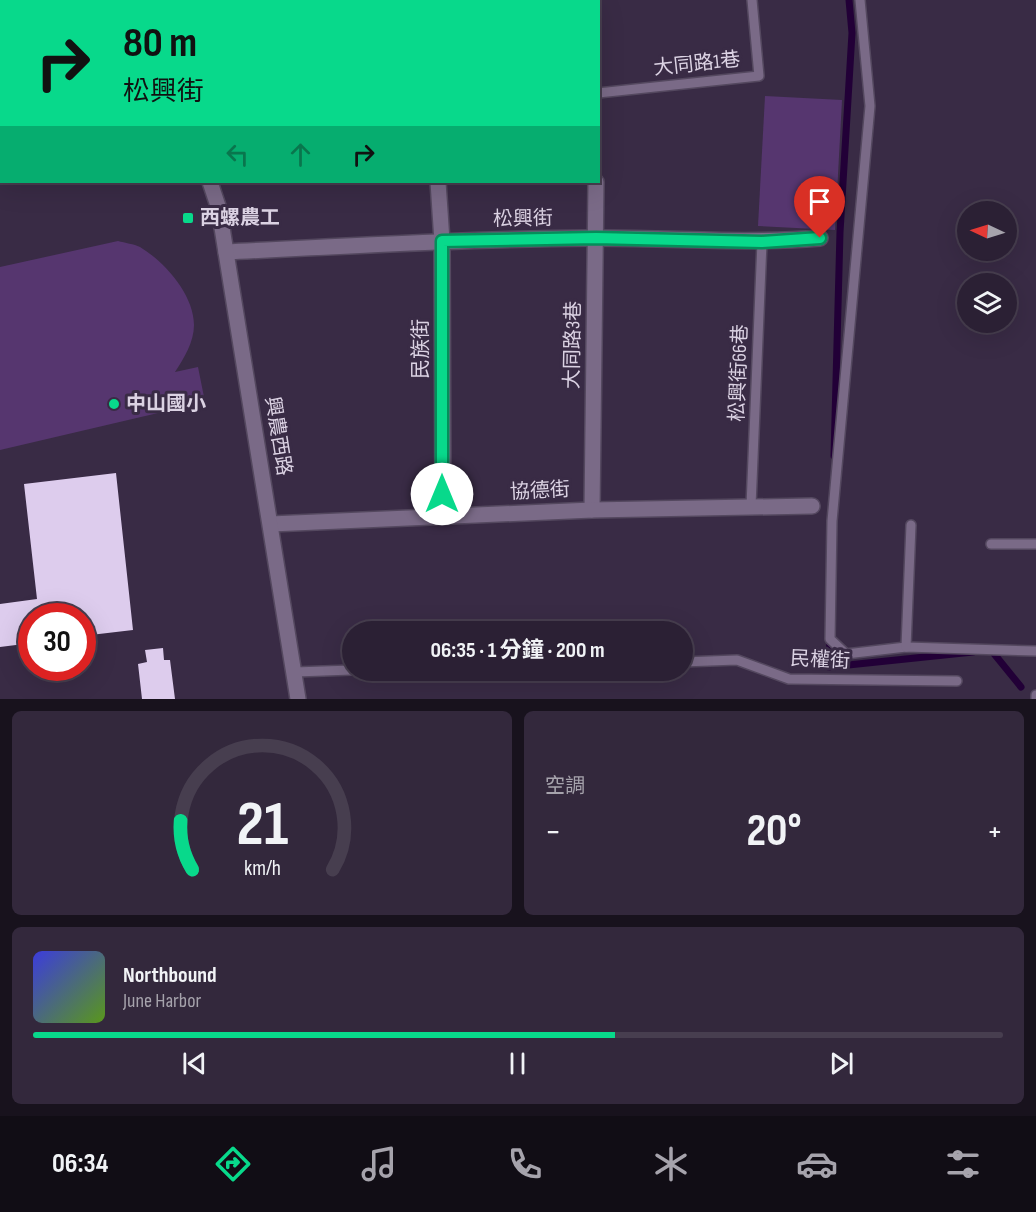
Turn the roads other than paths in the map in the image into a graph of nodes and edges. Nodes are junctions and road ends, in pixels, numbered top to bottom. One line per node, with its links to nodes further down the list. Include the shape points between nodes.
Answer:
1 (752, 0): 3 (lane, 大同路1巷, via 759,76)
2 (860, 0): 20 (lane, via 870,106 832,521 830,639 846,654)
3 (600, 93)
4 (210, 183): 11 (street, 興農西路)
5 (438, 183): 9 (street, 民族街)
6 (596, 183): 7 (street, 大同路3巷)
7 (596, 238): 9 (street, 松興街); 10 (street, 松興街); 14 (street, 大同路3巷)
8 (820, 238): 10 (street, 松興街)
9 (442, 241): 11 (street, 松興街); 15 (street, 民族街)
10 (762, 242): 12 (lane, 松興街66巷)
11 (226, 252): 16 (street, 興農西路)
12 (752, 506): 13 (street, 協德街); 14 (street, 協德街)
13 (812, 506)
14 (592, 510): 15 (street, 協德街)
15 (442, 516): 16 (street, 協德街)
16 (271, 524): 24 (street, 興農西路)
17 (911, 525): 20 (lane)
18 (990, 544): 19 (lane)
19 (1036, 544)
20 (906, 647): 21 (lane)
21 (1036, 651)
22 (693, 662): 25 (lane, 民權街, via 737,660 789,679)
23 (342, 670): 24 (lane)
24 (294, 672): 26 (street, 興農西路)
25 (957, 681)
26 (298, 699)

